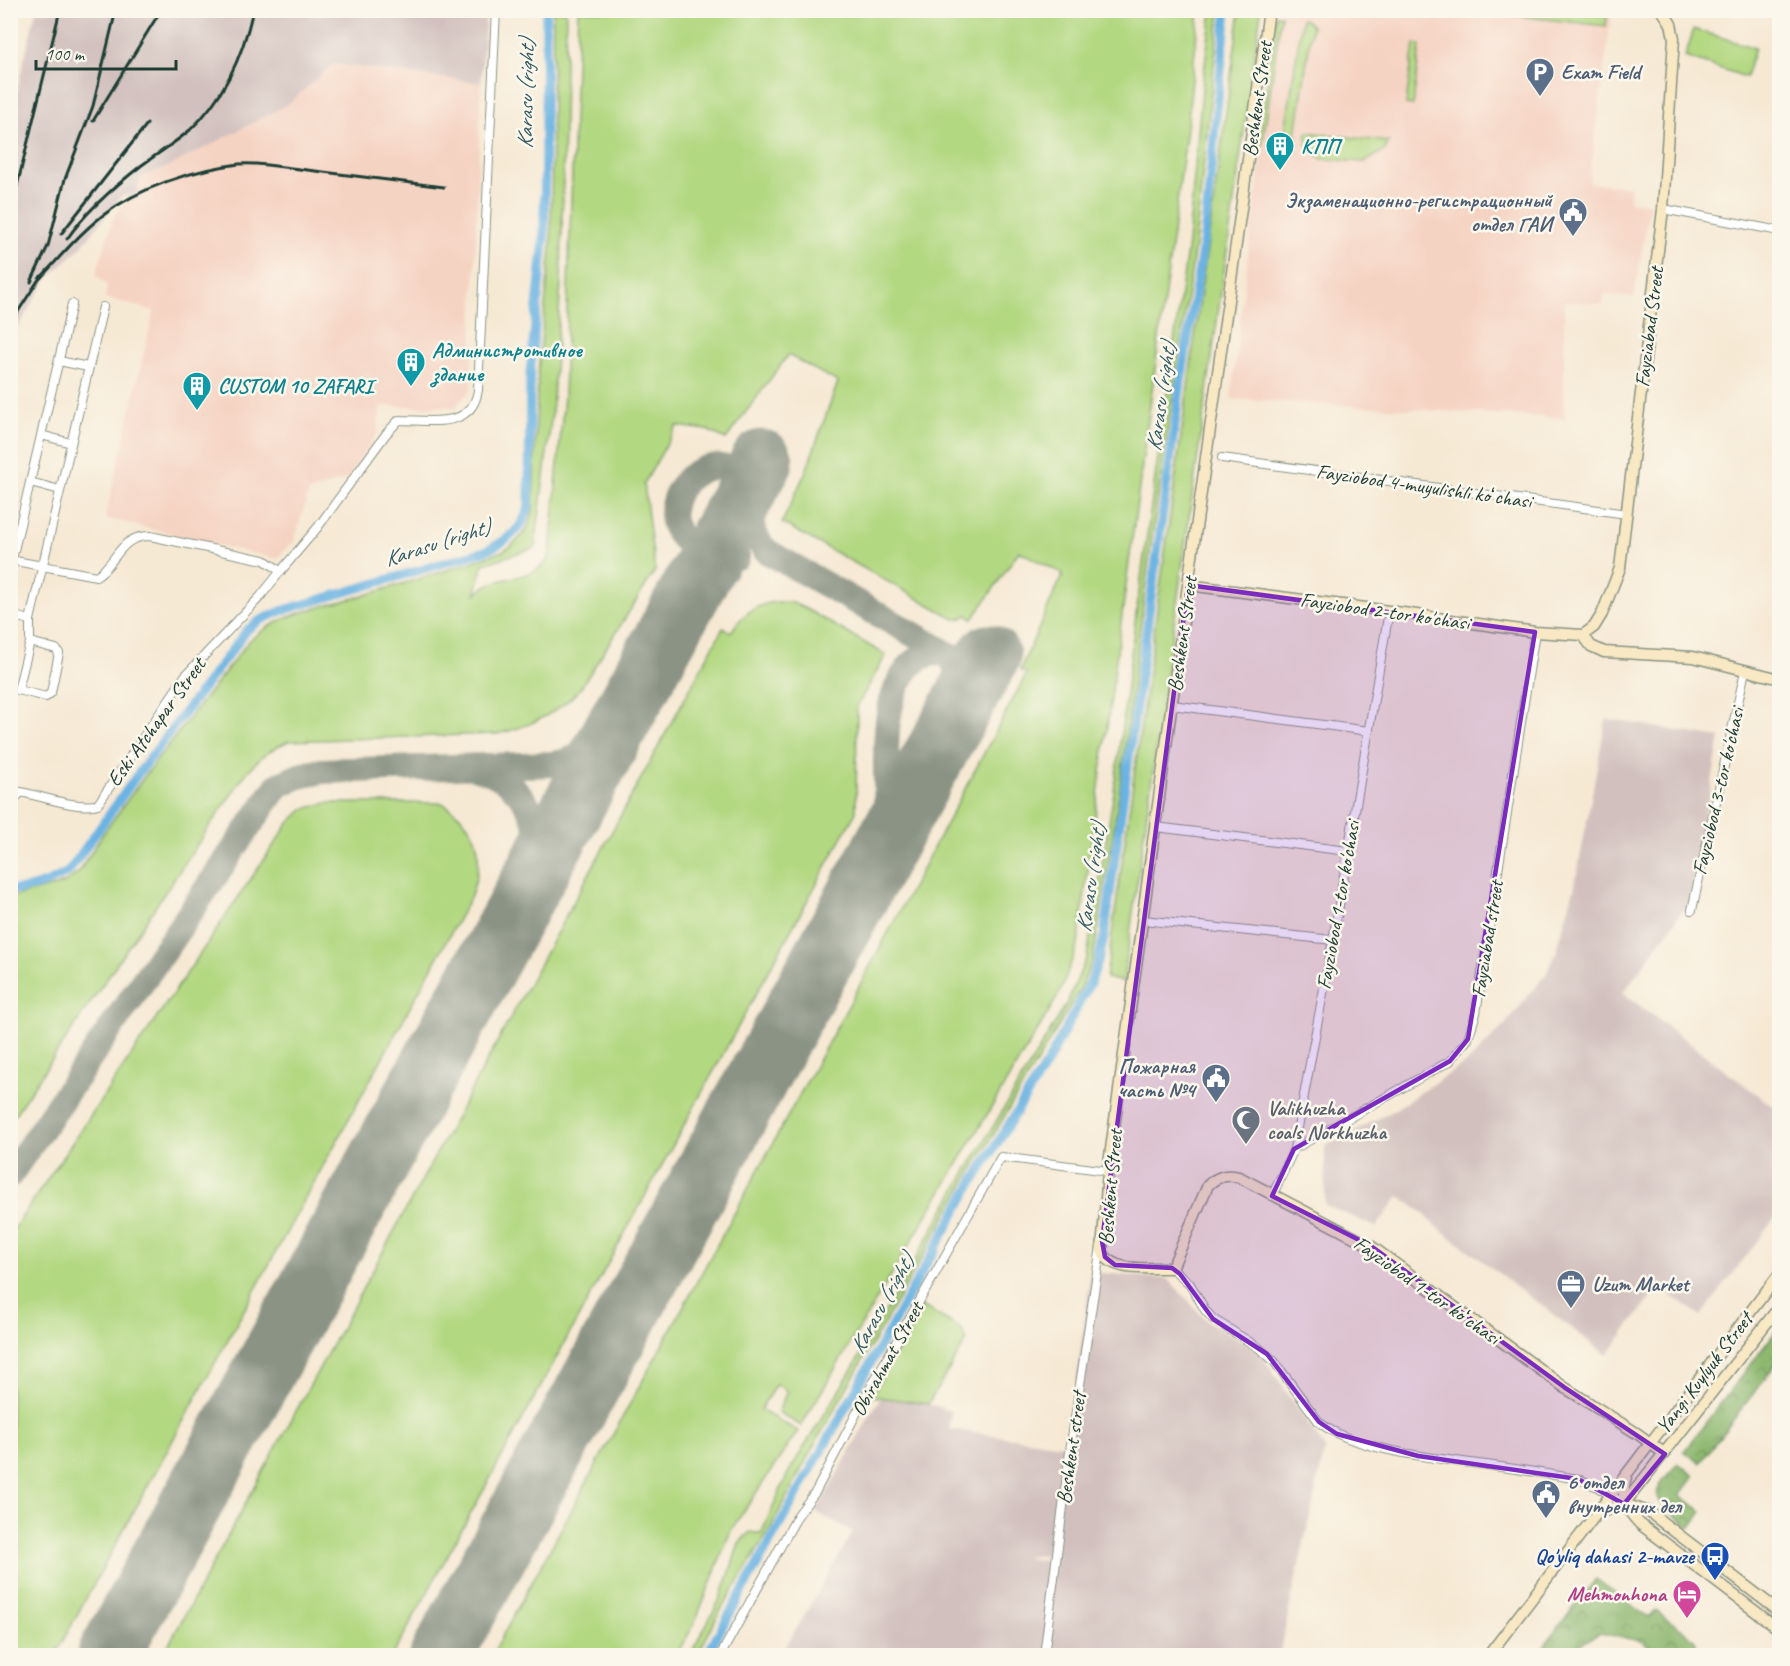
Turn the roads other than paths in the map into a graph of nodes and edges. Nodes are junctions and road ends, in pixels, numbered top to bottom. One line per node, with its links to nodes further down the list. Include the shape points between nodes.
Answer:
1 (496, 10): 18 (street, Eski Atchapar Street, via 476,399 467,413 454,420 399,420)
2 (1269, 10): 19 (street, Beshkent Street)
3 (1662, 10): 4 (street, Fayziabad Street, via 1674,38)
4 (1663, 209): 5 (street); 15 (street, Fayziabad Street)
5 (1779, 231)
6 (72, 304): 8 (street)
7 (103, 307): 9 (street)
8 (58, 361): 9 (street); 10 (street)
9 (88, 367): 11 (street)
10 (41, 435): 11 (street); 13 (street)
11 (71, 443): 14 (street)
12 (1222, 458): 15 (street, Fayziobod 4-muyulishli koʻchasi)
13 (30, 482): 14 (street); 16 (street)
14 (60, 490): 17 (street)
15 (1627, 514): 24 (street, Fayziabad Street, via 1620,568 1612,591 1594,627)
16 (11, 562): 17 (street)
17 (43, 567): 18 (street, via 96,576 124,544 150,536 264,560); 22 (street)
18 (280, 572): 30 (street, Eski Atchapar Street, via 185,676 98,804 80,805 21,792)
19 (1188, 585): 20 (street, Fayziobod 2-tor ko'chasi); 28 (street, Beshkent Street)
20 (1389, 610): 23 (street, Fayziobod 2-tor ko'chasi); 29 (street, Fayziobod 1-tor ko'chasi)
21 (10, 615): 22 (street)
22 (30, 620): 25 (street)
23 (1534, 632): 24 (street, Fayziobod 2-tor ko'chasi); 36 (street, Fayziabad street, via 1476,1014 1468,1040 1450,1061)
24 (1582, 635): 26 (street, via 1591,646 1604,652 1693,657)
25 (30, 642): 25 (street, via 59,653 51,693 46,697 18,690)
26 (1745, 671): 27 (street); 33 (street, Fayziobod 3-tor ko'chasi)
27 (1779, 679)
28 (1172, 705): 29 (street); 31 (street, Beshkent Street)
29 (1369, 731): 32 (street, Fayziobod 1-tor ko'chasi)
30 (10, 804)
31 (1156, 827): 32 (street); 34 (street, Beshkent Street)
32 (1348, 851): 35 (street, Fayziobod 1-tor ko'chasi)
33 (1692, 910)
34 (1143, 920): 35 (street); 37 (street, Beshkent Street)
35 (1333, 940): 36 (street, Fayziobod 1-tor ko'chasi)
36 (1294, 1149): 38 (street, Fayziobod 1-tor ko'chasi)
37 (1108, 1171): 39 (street, Beshkent Street); 55 (street, Obirahmat Street, via 1002,1157)
38 (1272, 1196): 41 (street, Fayziobod 1-tor koʻchasi, via 1239,1177 1225,1175 1216,1179 1206,1190); 45 (street, Fayziobod 1-tor koʻchasi, via 1371,1246 1564,1387)
39 (1102, 1242): 40 (street, Beshkent Street, via 1105,1257); 42 (street, Beshkent street)
40 (1119, 1266): 41 (street); 42 (street)
41 (1172, 1268): 49 (street, via 1190,1284 1213,1319 1267,1354 1319,1422 1330,1430 1418,1456 1578,1479)
42 (1097, 1272): 56 (street, Beshkent street)
43 (1779, 1274): 45 (street, Yangi Kuylyuk Street)
44 (1779, 1306): 46 (street, Yangi Kuylyuk Street)
45 (1650, 1443): 46 (street, Fayziobod 1-tor koʻchasi); 47 (street, Yangi Kuylyuk Street)
46 (1665, 1454): 48 (street, Yangi Kuylyuk Street)
47 (1628, 1472): 49 (street); 50 (street)
48 (1647, 1477): 50 (street, Yangi Kuylyuk Street); 51 (street, via 1641,1494)
49 (1611, 1494): 50 (street); 52 (street)
50 (1624, 1504): 51 (street); 52 (street); 54 (street, via 1640,1524)
51 (1649, 1512): 53 (street)
52 (1597, 1513): 57 (street)
53 (1779, 1612)
54 (1779, 1630)
55 (720, 1656)
56 (1044, 1656)
57 (1488, 1656)

